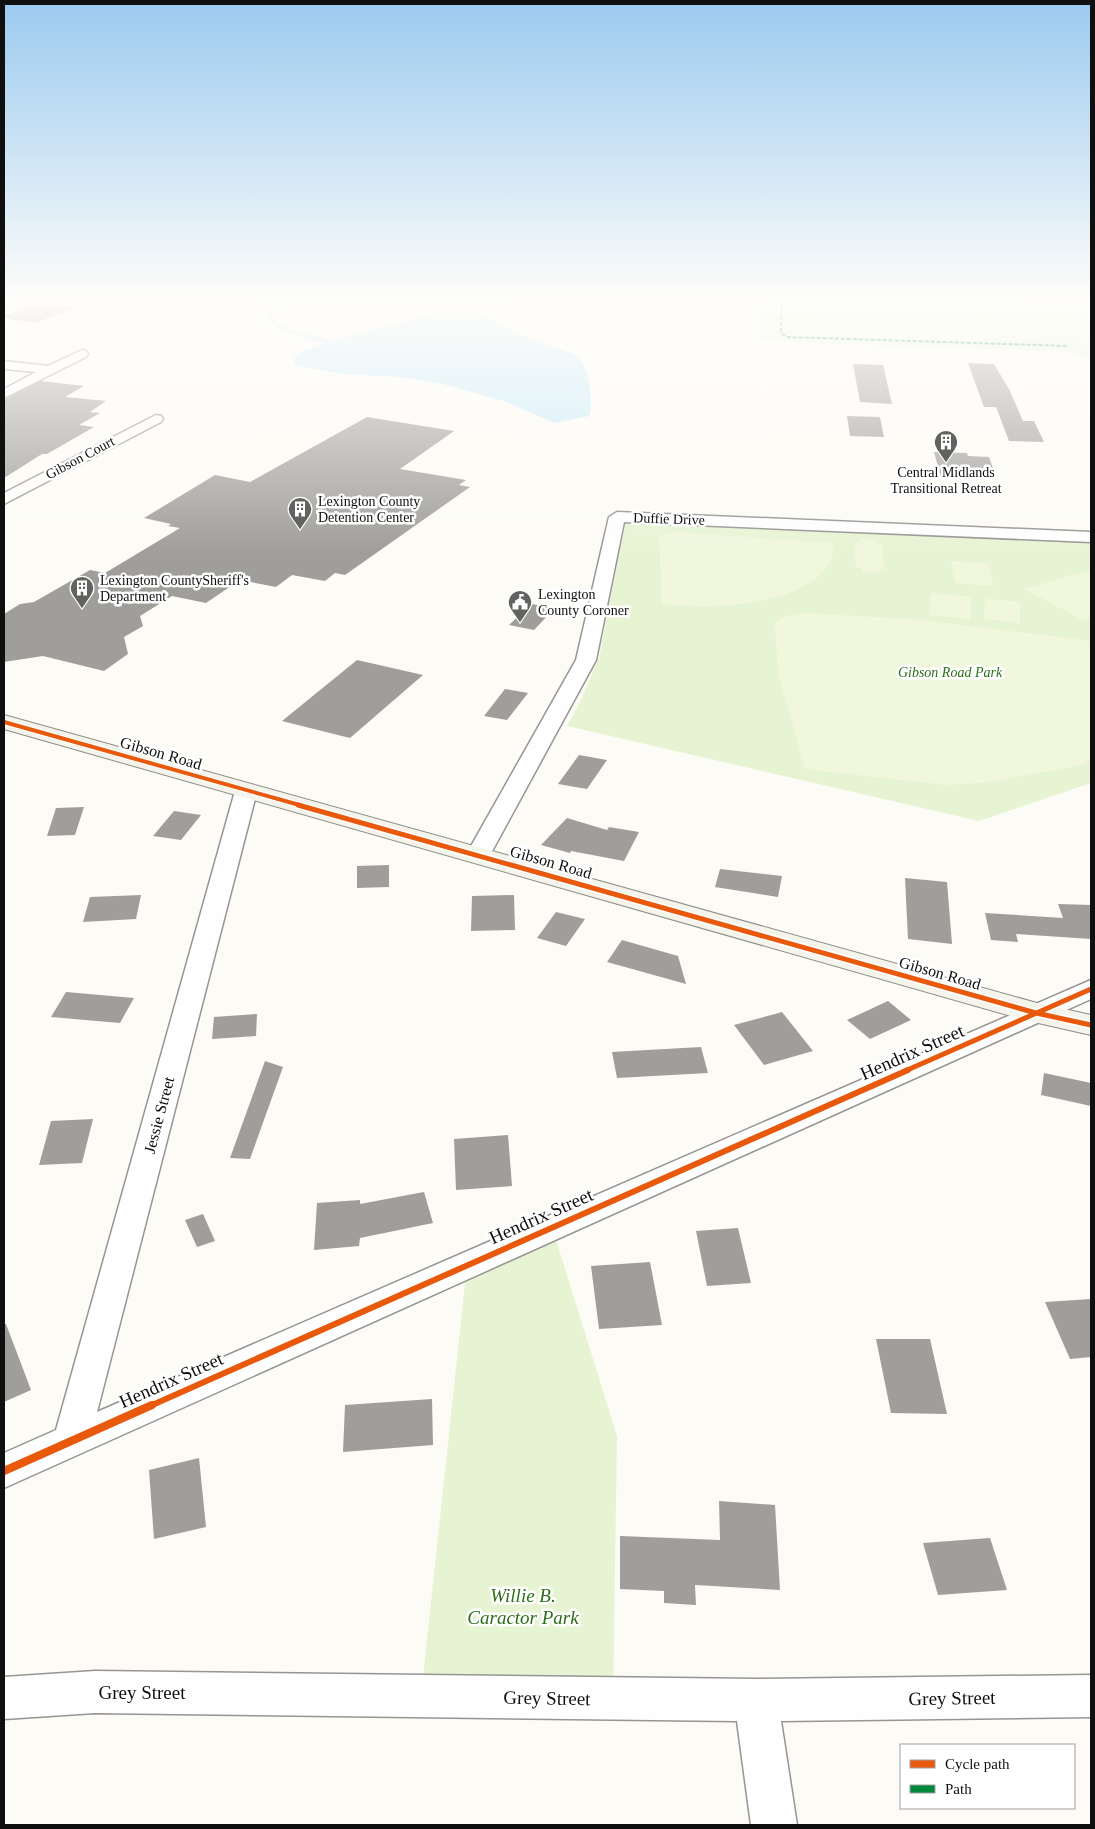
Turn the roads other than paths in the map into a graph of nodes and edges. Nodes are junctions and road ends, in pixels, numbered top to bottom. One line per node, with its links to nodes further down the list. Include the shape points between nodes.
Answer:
1 (24, 383): 2 (street)
2 (4, 394)
3 (156, 419): 4 (street, Gibson Court)
4 (4, 499)
5 (1091, 537): 8 (street, Duffie Drive, via 617,517 586,660)
6 (4, 722): 7 (street, Gibson Road)
7 (246, 790): 8 (street, Gibson Road); 12 (street, Jessie Street)
8 (478, 855): 10 (street, Gibson Road)
9 (1091, 989): 10 (street, Hendrix Street)
10 (1036, 1013): 11 (street, Gibson Road); 12 (street, Hendrix Street)
11 (1091, 1025)
12 (72, 1440): 13 (street, Hendrix Street)
13 (4, 1471)
14 (1091, 1696): 16 (street, Grey Street)
15 (4, 1698): 16 (street, Grey Street, via 95,1692)
16 (756, 1700): 17 (street)
17 (774, 1825)

